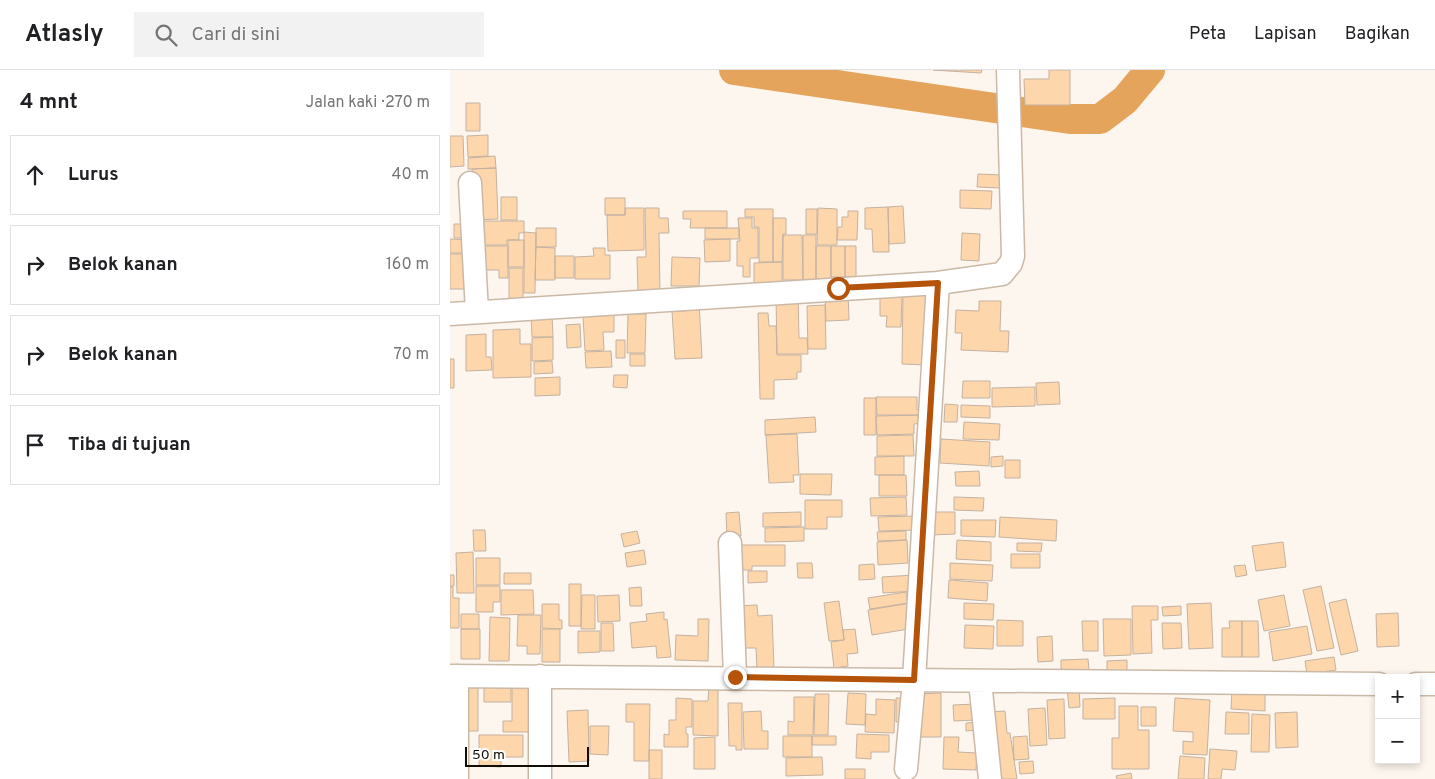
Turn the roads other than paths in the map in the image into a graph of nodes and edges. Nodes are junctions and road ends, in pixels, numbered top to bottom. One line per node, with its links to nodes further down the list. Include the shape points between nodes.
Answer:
1 (1008, 70): 3 (street, via 1011,264 997,276)
2 (470, 184): 4 (street)
3 (938, 283): 4 (street); 10 (street)
4 (477, 312): 5 (street)
5 (450, 314)
6 (730, 543): 9 (street)
7 (453, 676): 8 (street); 16 (street)
8 (540, 676): 9 (street); 17 (street)
9 (735, 677): 10 (street)
10 (914, 680): 11 (street); 15 (street)
11 (980, 681): 12 (street); 18 (street)
12 (1375, 684)
13 (1420, 684): 14 (street)
14 (1435, 684)
15 (906, 769)
16 (457, 779)
17 (540, 779)
18 (990, 779)

